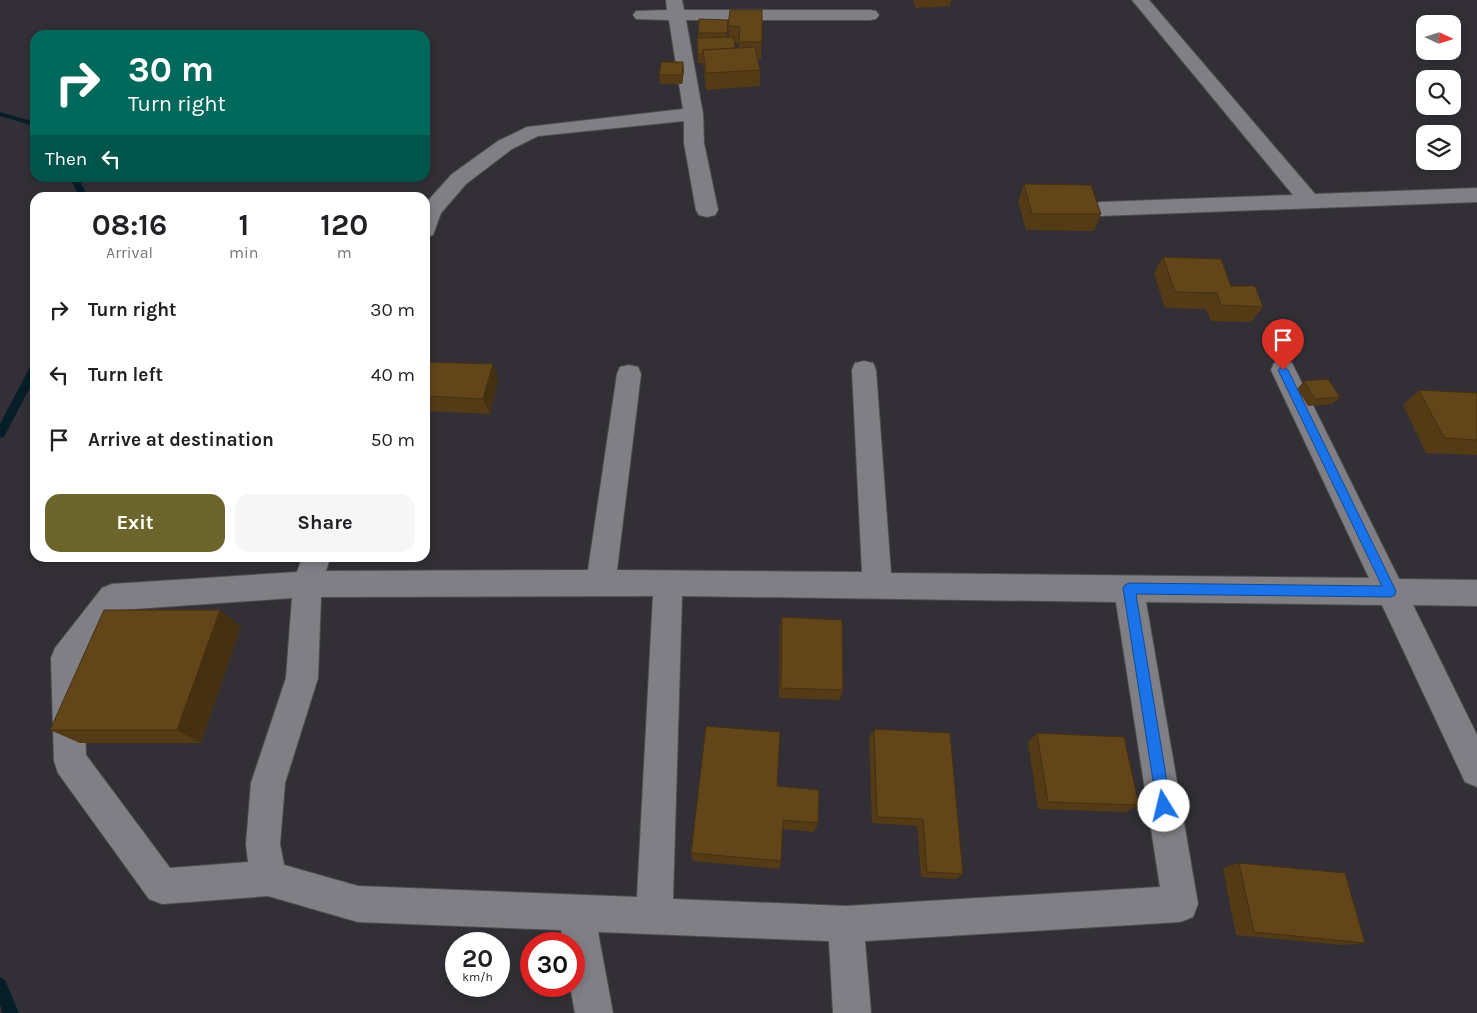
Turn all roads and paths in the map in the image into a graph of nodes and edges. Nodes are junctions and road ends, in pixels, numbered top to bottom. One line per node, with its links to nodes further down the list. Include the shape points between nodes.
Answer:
1 (1140, 0): 7 (street)
2 (674, 7): 3 (street); 4 (street); 5 (street)
3 (642, 15)
4 (870, 15)
5 (693, 114): 9 (street, via 694,143); 10 (street, via 534,131 505,145 459,179)
6 (1477, 195): 7 (street)
7 (1310, 202): 8 (street)
8 (1100, 209)
9 (707, 210)
10 (430, 214)
11 (864, 370): 17 (street)
12 (1283, 370): 19 (street)
13 (629, 374): 15 (street)
14 (312, 571): 15 (street); 22 (street, via 302,678 268,783 263,844); 22 (street, via 112,597 66,658 70,761 162,886)
15 (601, 583): 16 (street)
16 (668, 583): 17 (street); 24 (street)
17 (877, 586): 18 (street)
18 (1129, 588): 19 (street); 25 (street, via 1180,904)
19 (1390, 591): 20 (street); 21 (street)
20 (1477, 593)
21 (1477, 770)
22 (268, 878): 23 (street, via 358,904)
23 (576, 912): 24 (street); 26 (street)
24 (654, 916): 25 (street)
25 (846, 924): 27 (street)
26 (594, 1013)
27 (852, 1013)

